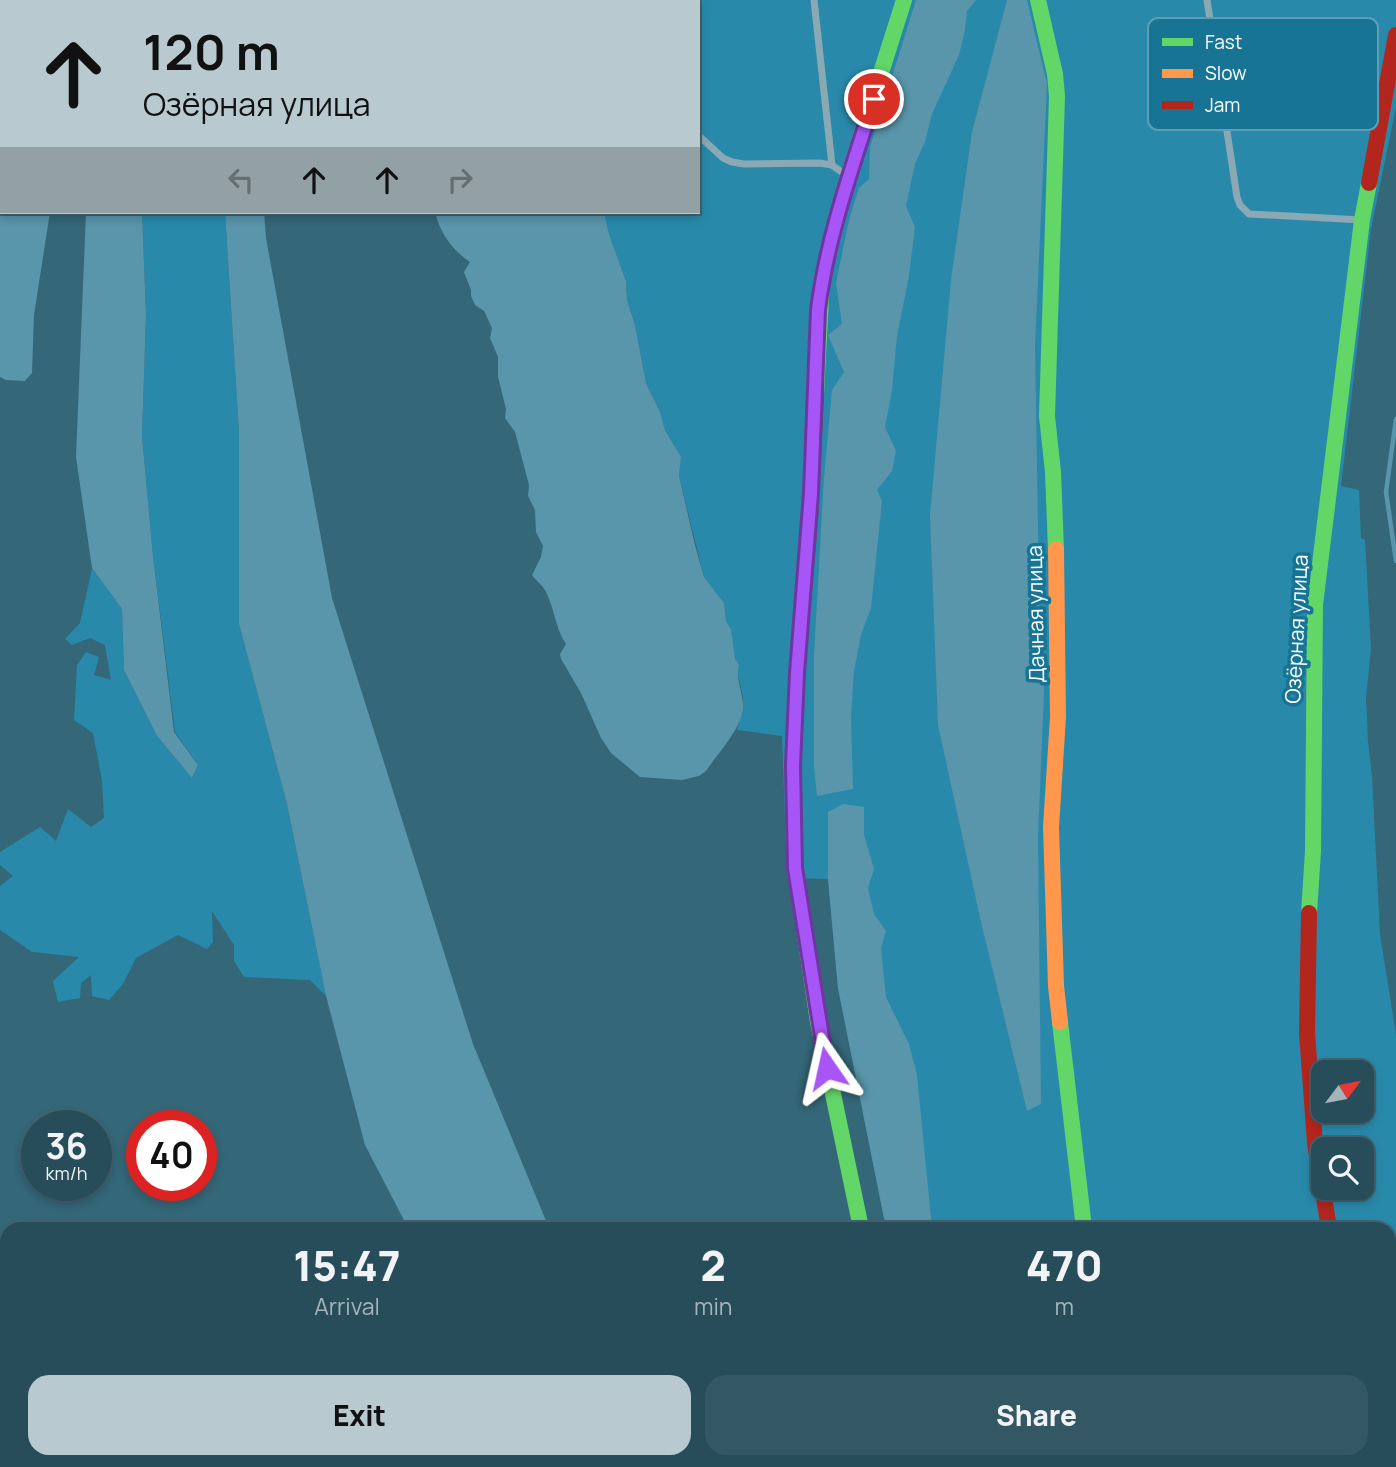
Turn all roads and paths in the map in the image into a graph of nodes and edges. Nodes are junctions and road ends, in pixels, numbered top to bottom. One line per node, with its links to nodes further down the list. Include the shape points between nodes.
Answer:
1 (814, 0): 9 (street)
2 (904, 0): 10 (street)
3 (1038, 0): 13 (street, Дачная улица, via 1057,96 1047,416 1058,608 1053,909 1056,986)
4 (1208, 0): 5 (street)
5 (1211, 18)
6 (1396, 35): 11 (street, Озёрная улица)
7 (1227, 130): 11 (street, via 1237,197 1249,214)
8 (700, 137): 9 (street, via 732,162)
9 (832, 165): 10 (street)
10 (848, 177): 12 (street, via 818,310 810,520 793,765 795,868 818,1021)
11 (1362, 220): 14 (street, Озёрная улица, via 1315,605 1313,663 1307,1032 1315,1143)
12 (860, 1222)
13 (1083, 1222)
14 (1328, 1222)

